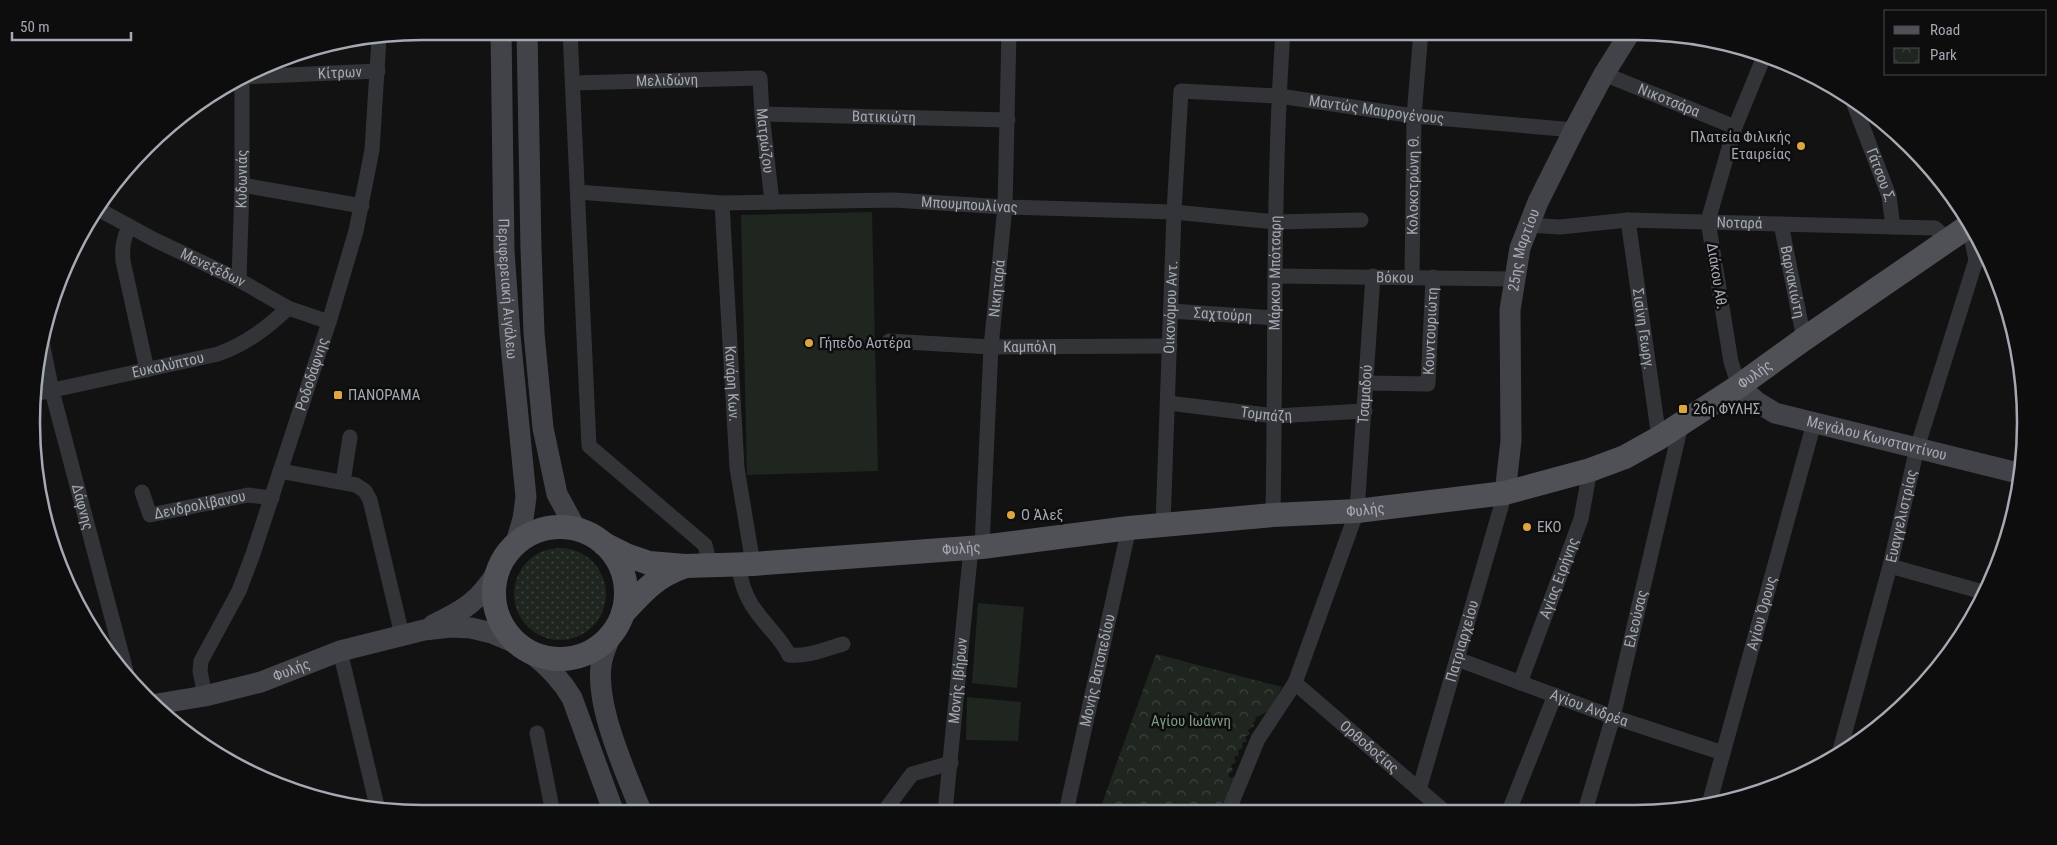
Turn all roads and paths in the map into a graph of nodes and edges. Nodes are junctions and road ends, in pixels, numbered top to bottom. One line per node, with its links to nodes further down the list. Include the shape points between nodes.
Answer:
1 (500, 40): 83 (main road, Περιφερειακή Αιγάλεω, via 504,251 526,497)
2 (526, 40): 82 (main road, Περιφερειακή Αιγάλεω, via 534,333 543,428 556,494)
3 (571, 40): 14 (street)
4 (1009, 40): 21 (street, Νικηταρά)
5 (1282, 40): 17 (street, Μάρκου Μπότσαρη)
6 (1420, 40): 20 (street, Κολοκοτρώνη Θ.)
7 (1625, 40): 11 (main road, 25ης Μαρτίου)
8 (379, 43): 10 (street, Ροδοδάφνης)
9 (1762, 62): 22 (street, Διάκου Αθ.)
10 (378, 71): 12 (street, Κίτρων); 28 (street, Ροδοδάφνης, via 372,150)
11 (1604, 74): 22 (street, Νικοτσάρα); 23 (main road, 25ης Μαρτίου)
12 (259, 76)
13 (760, 78): 14 (street, Μελιδώνη); 19 (street, Ματρώζου)
14 (573, 83): 25 (street)
15 (242, 85): 24 (street, Κυδωνιάς)
16 (1181, 91): 17 (street, Μαντώς Μαυρογένους); 31 (street, Οικονόμου Αντ.)
17 (1279, 96): 20 (street, Μαντώς Μαυρογένους); 35 (street, Μάρκου Μπότσαρη)
18 (1857, 111): 39 (street, Γάτσου Σ., via 1889,196)
19 (762, 114): 21 (street, Βατικιώτη); 26 (street, Ματρώζου)
20 (1414, 116): 23 (street, Μαντώς Μαυρογένους); 45 (street, Κολοκοτρώνη Θ.)
21 (1008, 120): 29 (street, Νικηταρά)
22 (1735, 127): 34 (street, Διάκου Αθ.)
23 (1574, 130): 37 (main road, 25ης Μαρτίου)
24 (242, 185): 28 (street); 48 (street, Κυδωνιάς)
25 (578, 192): 27 (street, Μπουμπουλίνας); 88 (street, via 589,446 705,545)
26 (772, 202): 27 (street, Μπουμπουλίνας); 29 (street, Μπουμπουλίνας, via 894,200)
27 (722, 203): 86 (street, Κανάρη Κων.)
28 (362, 206): 52 (street, Ροδοδάφνης)
29 (1004, 207): 31 (street, Μπουμπουλίνας); 56 (street, Νικηταρά)
30 (103, 212): 38 (street, Μενεξέδων)
31 (1174, 212): 35 (street, Μπουμπουλίνας); 50 (street, Οικονόμου Αντ.)
32 (1361, 220): 35 (street, Μπουμπουλίνας)
33 (1628, 220): 34 (street, Νοταρά); 37 (street, Νοταρά, via 1560,227); 69 (street, Σισίνη Γεωργ.)
34 (1708, 221): 36 (street, Νοταρά); 60 (street, Διάκου Αθ., via 1731,362)
35 (1276, 222): 43 (street, Μάρκου Μπότσαρη)
36 (1781, 224): 39 (street, Νοταρά); 53 (street, Βαρνακιώτη)
37 (1528, 225): 47 (main road, 25ης Μαρτίου)
38 (129, 227): 48 (street, Μενεξέδων); 58 (street, via 122,247 123,261)
39 (1892, 227): 41 (street, Νοταρά, via 1935,228)
40 (1964, 228): 41 (main road, Φυλής)
41 (1947, 239): 53 (main road, Φυλής)
42 (1973, 244): 70 (street, Ευαγγελιστρίας, via 1976,260)
43 (1275, 276): 44 (street, Βόκου); 51 (street, Μάρκου Μπότσαρη)
44 (1373, 276): 45 (street, Βόκου); 59 (street, Τσαμαδού)
45 (1412, 277): 46 (street, Βόκου)
46 (1433, 277): 47 (street, Βόκου); 59 (street, Κουντουριώτη, via 1428,384)
47 (1514, 279): 76 (main road, 25ης Μαρτίου, via 1510,310 1511,441)
48 (238, 280): 49 (street, Μενεξέδων)
49 (288, 308): 52 (street, Μενεξέδων); 58 (street, Ευκαλύπτου, via 237,347)
50 (1171, 311): 51 (street, Σαχτούρη); 55 (street, Οικονόμου Αντ.)
51 (1275, 318): 65 (street, Μάρκου Μπότσαρη)
52 (329, 322): 72 (street, Ροδοδάφνης)
53 (1804, 339): 60 (main road, Φυλής)
54 (889, 341): 56 (street, Καμπόλη)
55 (1170, 346): 56 (street, Καμπόλη); 63 (street, Οικονόμου Αντ.)
56 (991, 347): 85 (street, Νικηταρά)
57 (45, 358): 61 (street, Δάφνης)
58 (148, 370): 61 (street, Ευκαλύπτου)
59 (1367, 383): 64 (street, Τσαμαδού)
60 (1740, 386): 66 (main road, Μεγάλου Κωνσταντίνου, via 1775,413); 67 (main road, Φυλής)
61 (52, 391): 62 (street, Ευκαλύπτου); 99 (street, Δάφνης)
62 (41, 393)
63 (1168, 403): 65 (street, Τομπάζη); 80 (street, Οικονόμου Αντ.)
64 (1365, 411): 65 (street, Τομπάζη); 78 (street, Τσαμαδού)
65 (1275, 416): 79 (street, Μάρκου Μπότσαρη)
66 (1814, 423): 70 (main road, Μεγάλου Κωνσταντίνου); 108 (street, Αγίου Όρους)
67 (1681, 425): 69 (main road, Φυλής); 105 (street, Ελεούσας)
68 (350, 437): 74 (street)
69 (1659, 438): 71 (main road, Φυλής, via 1625,457)
70 (1917, 448): 73 (main road, Μεγάλου Κωνσταντίνου); 89 (street, Ευαγγελιστρίας)
71 (1590, 470): 76 (main road, Φυλής); 101 (street, Αγίας Ειρήνης, via 1581,519)
72 (280, 471): 74 (street); 77 (street, Ροδοδάφνης)
73 (2014, 472)
74 (343, 482): 94 (street, via 356,484 365,490 370,500)
75 (142, 492): 77 (street, Δενδρολίβανου, via 150,514 248,495)
76 (1505, 493): 78 (main road, Φυλής); 98 (street, Πατριαρχείου)
77 (272, 498): 102 (street, Ροδοδάφνης, via 242,582 201,661)
78 (1357, 511): 79 (main road, Φυλής); 100 (street)
79 (1273, 515): 80 (main road, Φυλής)
80 (1163, 525): 81 (main road, Φυλής)
81 (1129, 528): 85 (main road, Φυλής); 118 (street, Μονής Βατοπεδίου)
82 (576, 529): 83 (main road, via 555,527 534,532); 84 (main road, via 591,534)
83 (516, 543): 90 (main road)
84 (604, 544): 87 (main road, Φυλής, via 649,563); 92 (main road, via 619,564 626,588)
85 (977, 548): 86 (main road, Φυλής); 109 (street, Μονής Ιβήρων)
86 (745, 564): 88 (main road, Φυλής); 95 (street, Κανάρη Κων., via 747,597 789,655 813,653)
87 (685, 566): 88 (main road, Φυλής); 92 (main road, Φυλής, via 651,584)
88 (710, 566)
89 (1890, 566): 91 (street); 107 (street, Ευαγγελιστρίας)
90 (497, 572): 93 (main road, Φυλής, via 484,592 467,607); 96 (main road, via 496,611 504,629)
91 (1979, 591)
92 (617, 623): 96 (main road, via 596,648 575,658 553,659); 115 (main road, via 605,649 601,687 615,741)
93 (424, 630): 94 (main road, Φυλής); 96 (main road, Φυλής, via 471,628 492,633)
94 (402, 635): 97 (main road, Φυλής)
95 (843, 644)
96 (524, 648): 114 (main road, via 561,680 578,714)
97 (340, 651): 102 (main road, Φυλής, via 261,682); 112 (street)
98 (1457, 658): 101 (street, Αγίου Ανδρέα); 110 (street, Πατριαρχείου)
99 (123, 660)
100 (1295, 683): 110 (street, Ορθοδοξίας); 119 (street, via 1258,739)
101 (1520, 684): 103 (street, Αγίου Ανδρέα)
102 (205, 696): 104 (main road, Φυλής)
103 (1554, 696): 105 (street, Αγίου Ανδρέα); 121 (street)
104 (163, 703)
105 (1613, 717): 108 (street, Αγίου Ανδρέα); 122 (street, Ελεούσας)
106 (537, 733): 113 (street)
107 (1842, 744)
108 (1723, 753): 111 (street, Αγίου Όρους)
109 (951, 764): 116 (street, via 912,774); 117 (street, Μονής Ιβήρων)
110 (1419, 790): 120 (street, Ορθοδοξίας)
111 (1711, 798)
112 (376, 802)
113 (551, 805)
114 (611, 805)
115 (639, 805)
116 (888, 805)
117 (946, 805)
118 (1068, 805)
119 (1231, 805)
120 (1437, 805)
121 (1511, 805)
122 (1586, 805)

